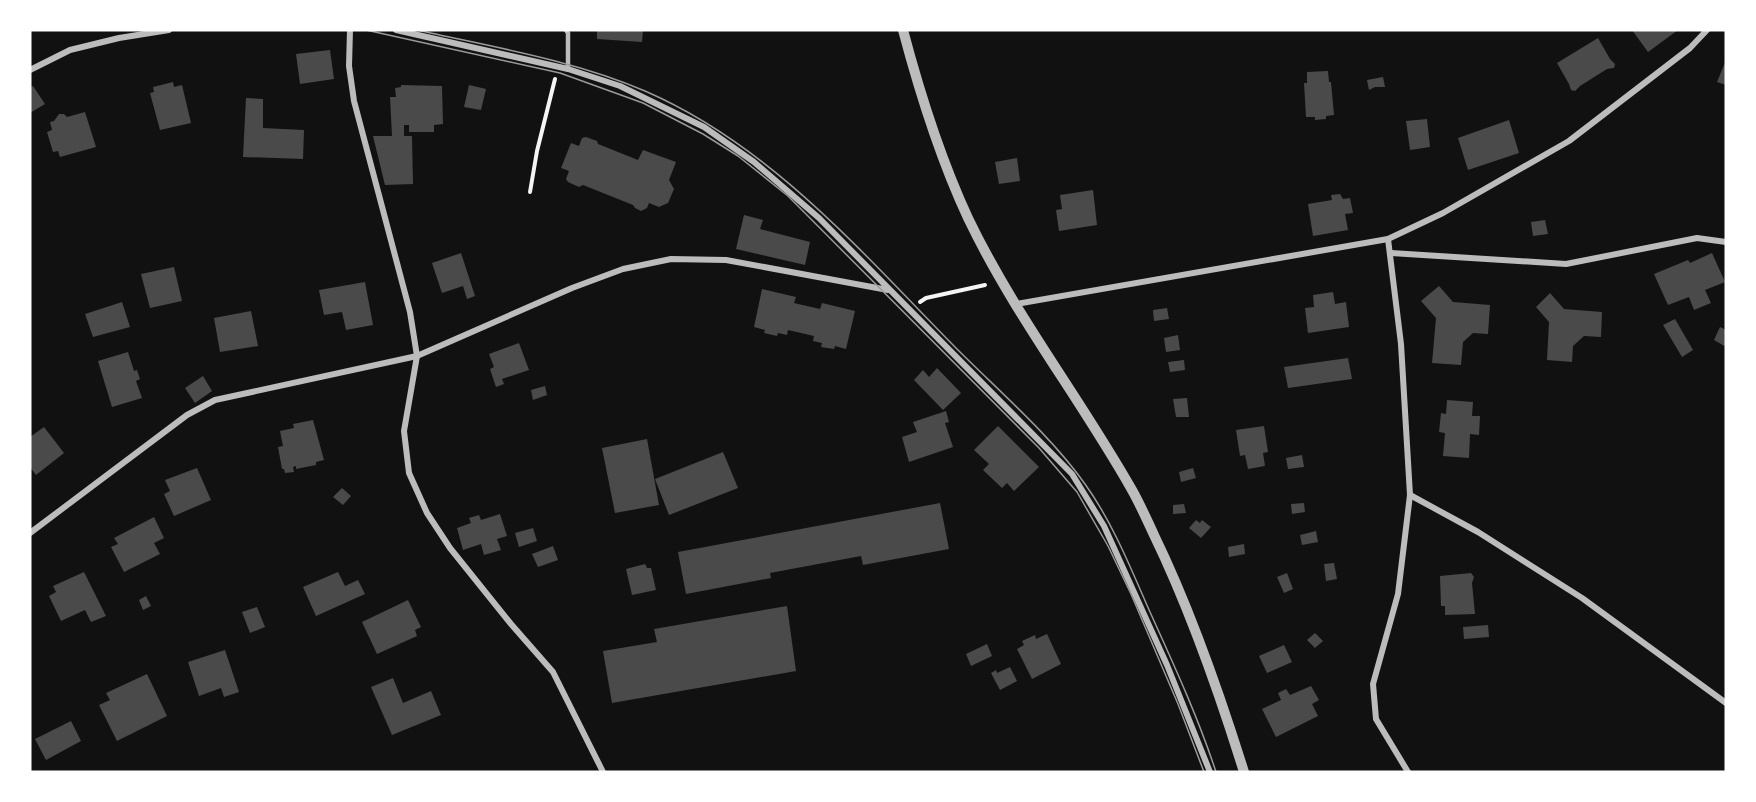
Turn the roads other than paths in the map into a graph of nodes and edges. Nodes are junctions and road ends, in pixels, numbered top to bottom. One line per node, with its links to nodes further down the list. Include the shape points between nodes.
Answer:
1 (169, 30): 8 (street, via 70,50)
2 (350, 30): 14 (street, via 349,66 354,101 410,312)
3 (396, 30): 7 (street)
4 (566, 30): 7 (lane)
5 (903, 30): 13 (street, via 945,164 968,218)
6 (1707, 30): 9 (street, via 1690,48 1569,141)
7 (568, 69): 12 (street, via 620,86 704,127 754,162 819,218)
8 (30, 70)
9 (1389, 239): 11 (street); 13 (street)
10 (1726, 242): 11 (street, via 1697,238 1566,264)
11 (1391, 253): 15 (street)
12 (889, 290): 14 (street, via 726,260 671,259 623,269 572,288); 19 (street, via 1072,474 1104,526)
13 (1016, 304): 20 (street, via 1138,502 1173,574)
14 (417, 356): 16 (street, via 215,400 187,415); 18 (street, via 404,431 409,473 427,513 464,565 553,672)
15 (1410, 495): 17 (street, via 1478,532 1582,598); 21 (street, via 1398,594 1373,684 1376,720)
16 (30, 533)
17 (1726, 703)
18 (603, 772)
19 (1210, 772)
20 (1244, 772)
21 (1408, 772)

